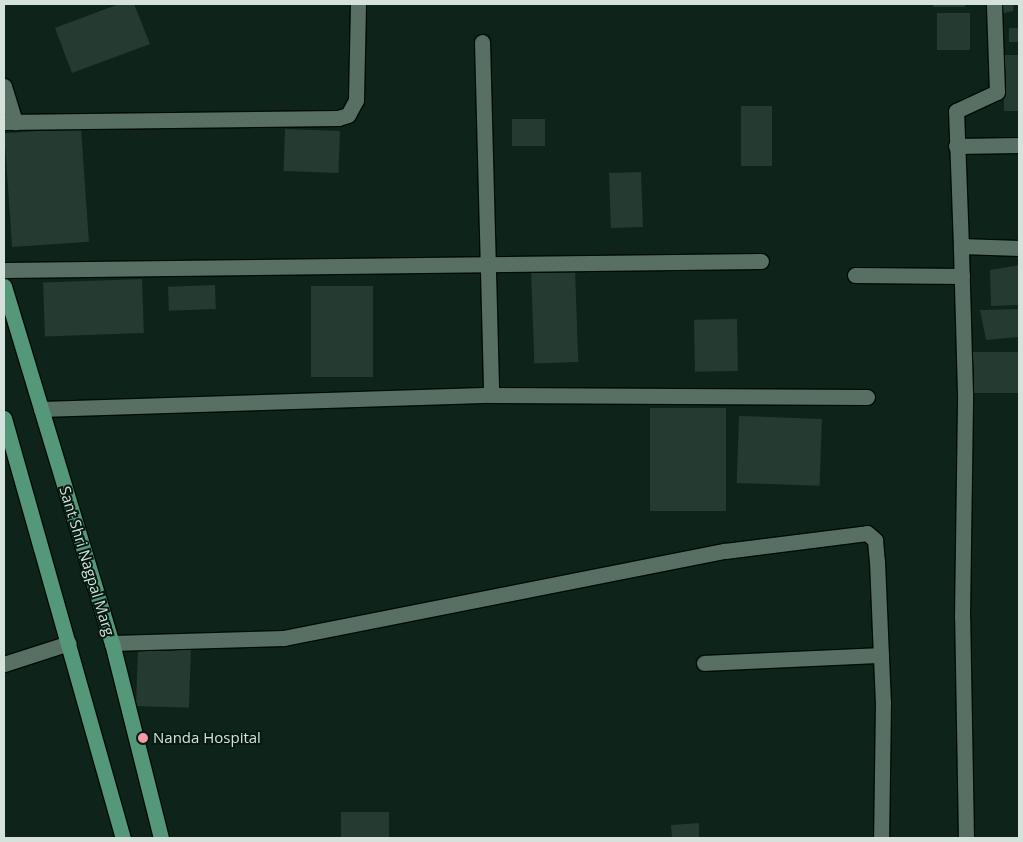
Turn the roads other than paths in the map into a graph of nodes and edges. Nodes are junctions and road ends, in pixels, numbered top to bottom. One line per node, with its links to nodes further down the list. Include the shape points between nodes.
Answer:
1 (358, 4): 5 (street, via 356,100 348,115 338,118)
2 (994, 4): 7 (street, via 997,92 957,109)
3 (482, 42): 11 (street)
4 (4, 86): 5 (street)
5 (9, 122)
6 (1019, 145): 7 (street)
7 (956, 146): 8 (street)
8 (961, 246): 9 (street); 14 (street)
9 (1019, 248)
10 (761, 261): 11 (street)
11 (486, 263): 12 (street); 16 (street)
12 (4, 270)
13 (855, 276): 14 (street)
14 (962, 276): 28 (street)
15 (4, 286): 18 (main road, Sant Shri Nagpal Marg)
16 (491, 395): 17 (street); 18 (street)
17 (868, 397)
18 (41, 409): 21 (main road, Sant Shri Nagpal Marg)
19 (4, 418): 20 (main road)
20 (69, 643): 24 (street); 25 (main road)
21 (112, 643): 22 (street, via 301,635 725,551 859,532 867,533 875,540); 26 (main road, Sant Shri Nagpal Marg)
22 (881, 654): 23 (street); 27 (street)
23 (704, 663)
24 (4, 664)
25 (123, 838)
26 (161, 838)
27 (881, 838)
28 (966, 838)

